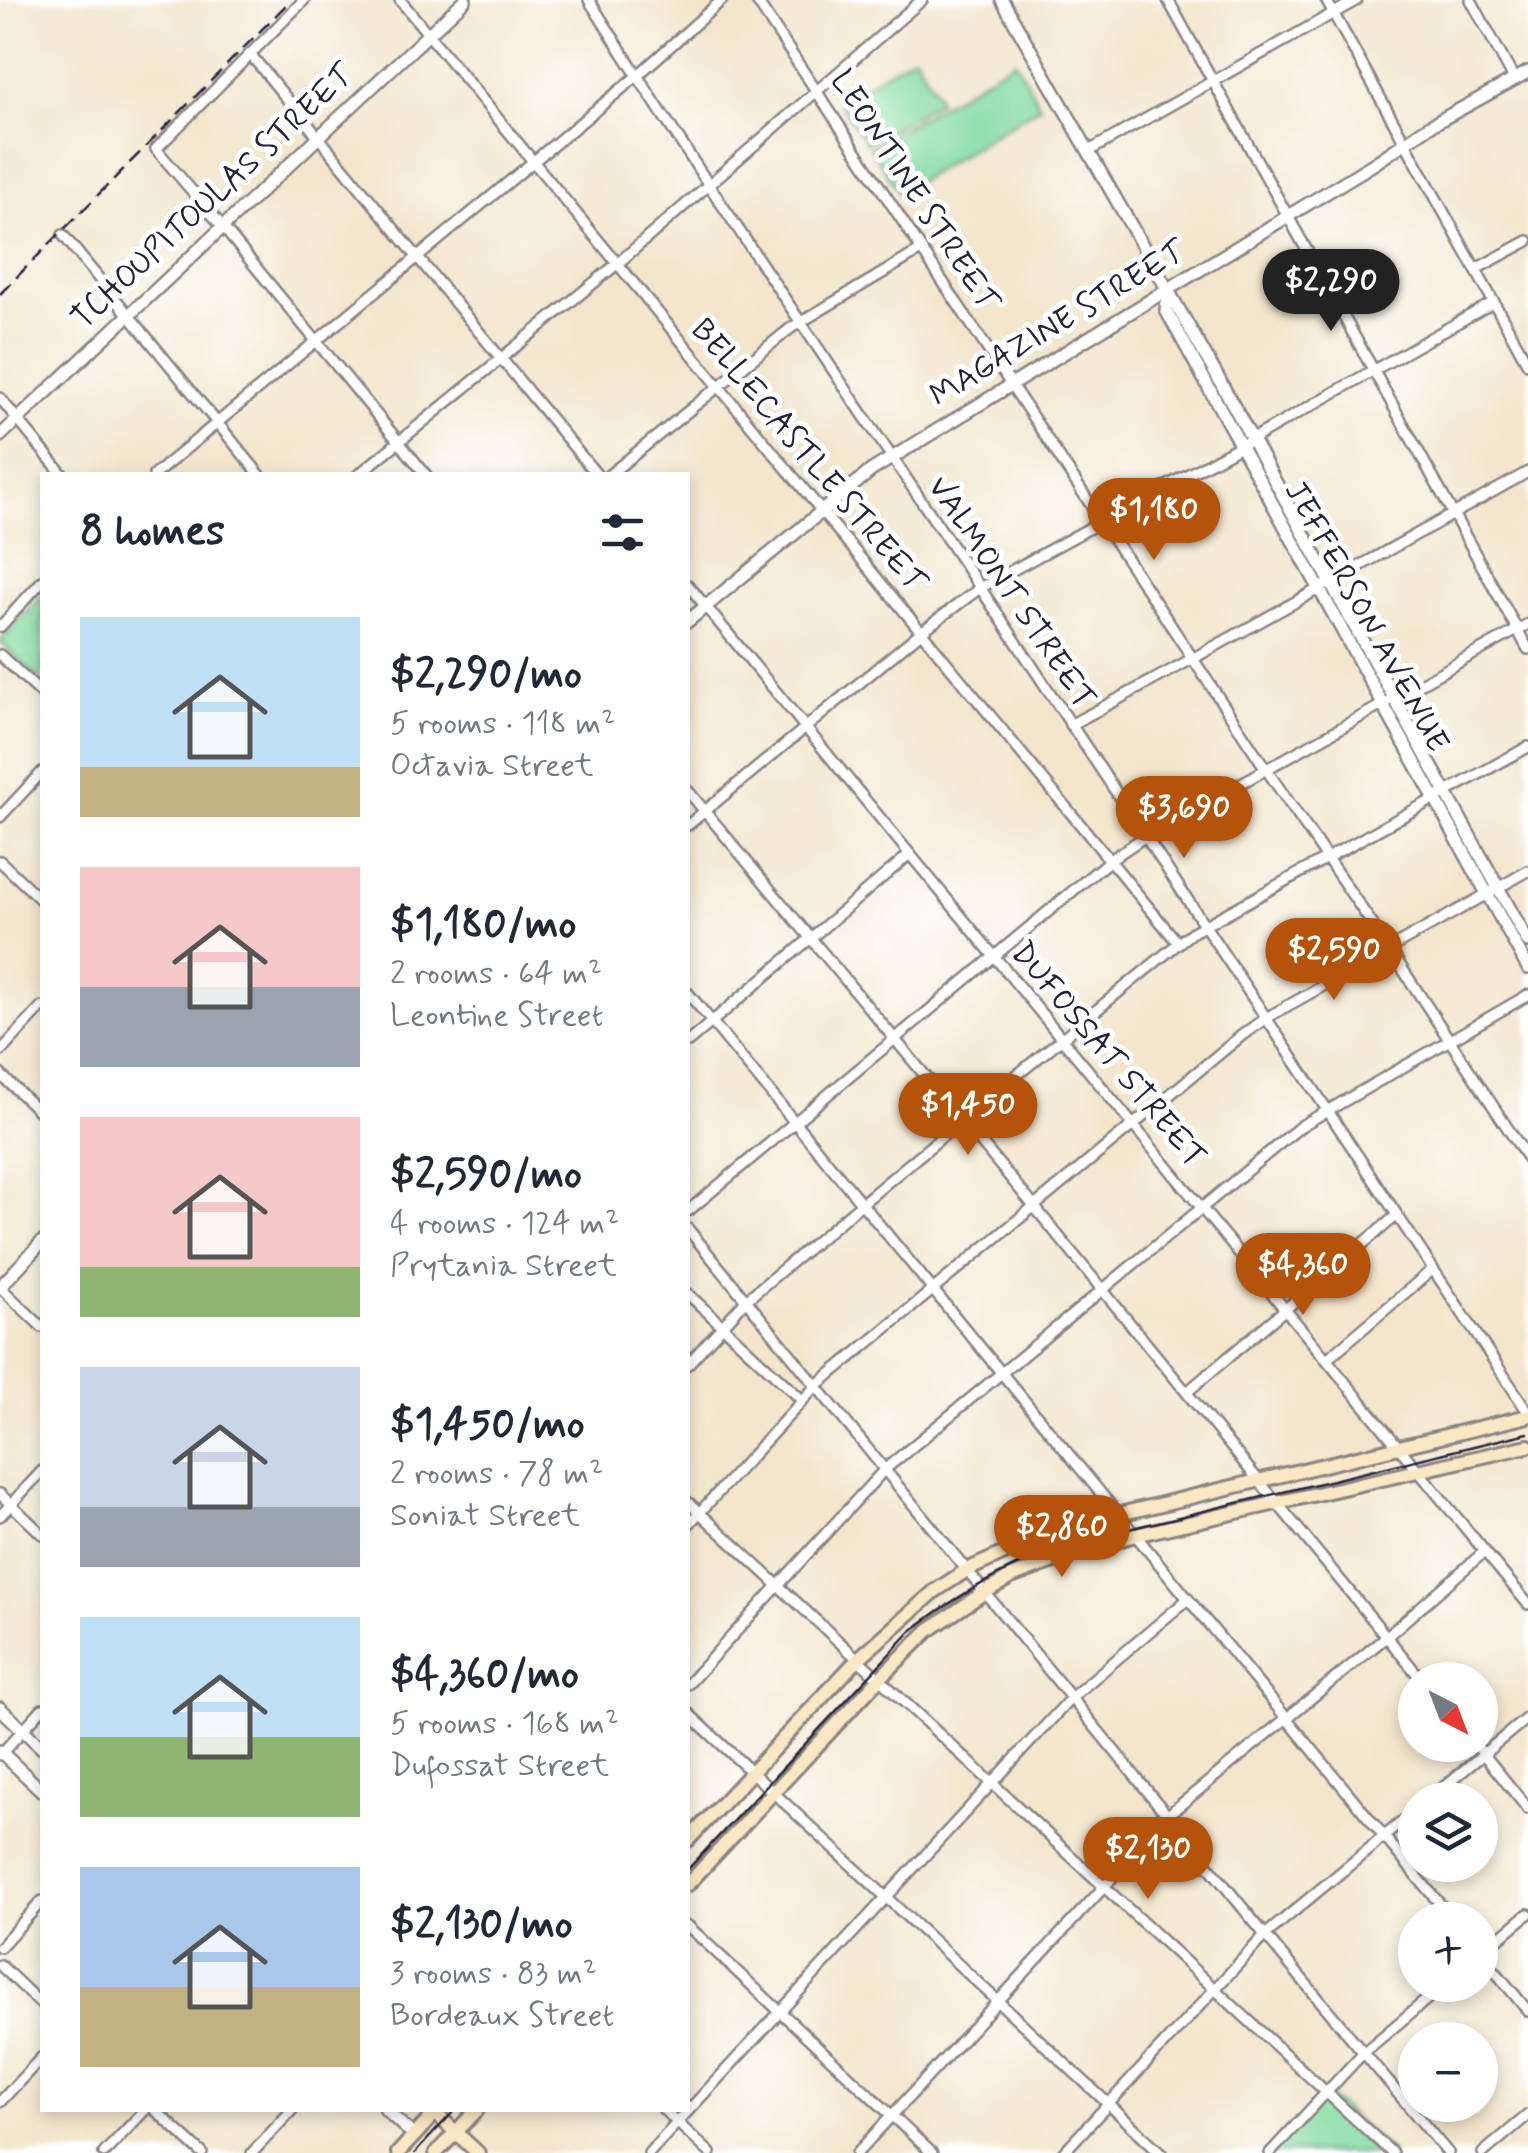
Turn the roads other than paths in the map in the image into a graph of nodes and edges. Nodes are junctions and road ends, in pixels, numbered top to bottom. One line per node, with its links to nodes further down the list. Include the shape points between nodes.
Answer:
1 (304, 0): 15 (street)
2 (400, 0): 14 (street, BELLECASTLE STREET)
3 (465, 0): 14 (street, TCHOUPITOULAS STREET)
4 (589, 0): 17 (street, VALMONT STREET)
5 (722, 0): 17 (street)
6 (756, 0): 20 (street, LEONTINE STREET)
7 (922, 0): 20 (street)
8 (1002, 0): 23 (street, JEFFERSON AVENUE)
9 (1168, 0): 19 (street)
10 (1326, 0): 13 (street)
11 (1356, 0): 13 (street)
12 (1471, 0): 18 (street)
13 (1333, 13): 19 (street); 22 (street)
14 (429, 34): 21 (street, TCHOUPITOULAS STREET); 24 (street, BELLECASTLE STREET)
15 (250, 54): 21 (street); 27 (street, via 156,149)
16 (1528, 72): 18 (street, MAGAZINE STREET)
17 (638, 76): 24 (street); 25 (street, VALMONT STREET)
18 (1514, 79): 22 (street, MAGAZINE STREET)
19 (1212, 80): 23 (street); 26 (street)
20 (818, 92): 25 (street); 30 (street, LEONTINE STREET)
21 (318, 137): 27 (street, TCHOUPITOULAS STREET); 31 (street)
22 (1404, 143): 26 (street, MAGAZINE STREET); 33 (street)
23 (1089, 151): 34 (street, JEFFERSON AVENUE)
24 (533, 162): 31 (street); 32 (street, BELLECASTLE STREET)
25 (710, 185): 32 (street); 37 (street, VALMONT STREET)
26 (1289, 216): 34 (street, MAGAZINE STREET); 41 (street)
27 (222, 226): 36 (street, TCHOUPITOULAS STREET); 38 (street)
28 (64, 235): 36 (street)
29 (1528, 241): 33 (street)
30 (922, 250): 37 (street); 43 (street, LEONTINE STREET)
31 (416, 258): 38 (street); 39 (street)
32 (617, 264): 39 (street); 42 (street, BELLECASTLE STREET)
33 (1476, 270): 35 (street)
34 (1168, 290): 43 (street, MAGAZINE STREET); 49 (street, JEFFERSON AVENUE, via 1166,310)
35 (1494, 302): 40 (street); 41 (street)
36 (128, 314): 45 (street, TCHOUPITOULAS STREET); 46 (street)
37 (800, 321): 42 (street); 50 (street, VALMONT STREET)
38 (316, 341): 46 (street); 48 (street)
39 (501, 358): 48 (street); 56 (street)
40 (1528, 364)
41 (1374, 371): 49 (street); 60 (street)
42 (718, 386): 57 (street); 59 (street, BELLECASTLE STREET)
43 (1012, 386): 50 (street, MAGAZINE STREET); 61 (street, LEONTINE STREET)
44 (0, 398): 45 (street)
45 (16, 418): 47 (street, TCHOUPITOULAS STREET); 51 (street)
46 (218, 423): 52 (street); 53 (street)
47 (0, 436)
48 (398, 442): 54 (street); 55 (street)
49 (1246, 443): 61 (street); 63 (street, JEFFERSON AVENUE); 66 (street, JEFFERSON AVENUE)
50 (890, 458): 59 (street, MAGAZINE STREET); 65 (street, VALMONT STREET)
51 (60, 472)
52 (158, 472)
53 (258, 472)
54 (362, 472)
55 (423, 472)
56 (595, 472)
57 (614, 472)
58 (1528, 472): 60 (street)
59 (821, 510): 67 (street, MAGAZINE STREET); 72 (street, BELLECASTLE STREET)
60 (1454, 514): 63 (street); 71 (street)
61 (1104, 521): 65 (street); 75 (street, LEONTINE STREET)
62 (40, 583): 70 (street)
63 (1333, 583): 66 (street); 77 (street, JEFFERSON AVENUE)
64 (690, 587): 67 (street, DUFOSSAT STREET)
65 (980, 588): 72 (street); 79 (street, VALMONT STREET)
66 (1320, 590): 75 (street); 78 (street, JEFFERSON AVENUE)
67 (705, 606): 68 (street, MAGAZINE STREET); 80 (street, DUFOSSAT STREET)
68 (690, 619)
69 (1528, 624): 71 (street)
70 (0, 628)
71 (1518, 630): 73 (street); 77 (street)
72 (921, 632): 80 (street); 93 (street, BELLECASTLE STREET)
73 (1528, 649)
74 (0, 655): 76 (street)
75 (1195, 659): 79 (street); 82 (street, LEONTINE STREET)
76 (40, 692)
77 (1395, 698): 78 (street); 85 (street, JEFFERSON AVENUE)
78 (1382, 705): 82 (street); 86 (street, JEFFERSON AVENUE)
79 (1070, 725): 90 (street, VALMONT STREET)
80 (806, 728): 87 (street); 91 (street, DUFOSSAT STREET)
81 (1528, 748): 85 (street)
82 (1266, 769): 90 (street); 92 (street, LEONTINE STREET)
83 (40, 774): 88 (street)
84 (690, 793): 87 (street)
85 (1446, 793): 86 (street); 96 (street, JEFFERSON AVENUE)
86 (1434, 800): 92 (street); 96 (street, JEFFERSON AVENUE)
87 (705, 811): 89 (street); 99 (street)
88 (0, 817)
89 (690, 823)
90 (1144, 837): 93 (street); 98 (street, VALMONT STREET)
91 (910, 854): 99 (street); 103 (street, DUFOSSAT STREET)
92 (1328, 859): 98 (street); 102 (street, LEONTINE STREET)
93 (1110, 860): 101 (street, BELLECASTLE STREET); 103 (street)
94 (0, 861): 97 (street)
95 (1528, 872): 96 (street)
96 (1492, 891): 100 (street, JEFFERSON AVENUE); 102 (street); 104 (street, JEFFERSON AVENUE)
97 (40, 899)
98 (1205, 924): 101 (street); 108 (street, VALMONT STREET)
99 (810, 938): 109 (street); 111 (street)
100 (1528, 942)
101 (1178, 943): 110 (street)
102 (1390, 950): 108 (street); 113 (street, LEONTINE STREET)
103 (994, 956): 110 (street, DUFOSSAT STREET); 111 (street)
104 (1528, 968)
105 (690, 994): 109 (street)
106 (1528, 995): 113 (street)
107 (40, 1008): 114 (street)
108 (1266, 1018): 116 (street, VALMONT STREET); 120 (street)
109 (712, 1022): 112 (street); 119 (street)
110 (1062, 1038): 118 (street); 120 (street, DUFOSSAT STREET)
111 (894, 1039): 118 (street); 119 (street)
112 (690, 1040)
113 (1450, 1040): 116 (street); 121 (street, LEONTINE STREET)
114 (0, 1052)
115 (0, 1074): 117 (street)
116 (1326, 1110): 125 (street); 127 (street, VALMONT STREET)
117 (40, 1112)
118 (962, 1120): 123 (street); 124 (street)
119 (794, 1122): 123 (street); 126 (street)
120 (1132, 1124): 124 (street); 125 (street, DUFOSSAT STREET)
121 (1525, 1144): 122 (street, LEONTINE STREET)
122 (1528, 1159)
123 (862, 1204): 132 (street); 135 (street)
124 (1033, 1206): 132 (street); 133 (street)
125 (1202, 1208): 133 (street); 136 (street, DUFOSSAT STREET)
126 (690, 1209)
127 (1396, 1216): 130 (street, VALMONT STREET); 136 (street)
128 (690, 1231): 135 (street)
129 (40, 1244): 131 (street)
130 (1432, 1270): 139 (street); 145 (street, VALMONT STREET)
131 (0, 1287): 137 (street)
132 (933, 1288): 141 (street); 142 (street)
133 (1103, 1290): 141 (street); 143 (street)
134 (690, 1296): 138 (street)
135 (746, 1300): 138 (street); 142 (street)
136 (1284, 1308): 139 (street, DUFOSSAT STREET); 143 (street)
137 (40, 1325)
138 (722, 1326): 140 (street); 144 (street)
139 (1326, 1359): 146 (street, DUFOSSAT STREET)
140 (690, 1362)
141 (1004, 1373): 148 (street); 157 (street)
142 (816, 1386): 144 (street); 148 (street)
143 (1186, 1392): 151 (street)
144 (802, 1400): 156 (street)
145 (1528, 1414): 146 (main road)
146 (1398, 1446): 149 (street, DUFOSSAT STREET); 151 (main road)
147 (1528, 1446): 149 (main road)
148 (884, 1470): 163 (street); 164 (street)
149 (1418, 1470): 153 (main road); 162 (street, DUFOSSAT STREET)
150 (40, 1472): 154 (street)
151 (1259, 1481): 153 (street); 157 (main road)
152 (0, 1494): 154 (street)
153 (1277, 1502): 161 (main road); 168 (street)
154 (11, 1504): 158 (street); 160 (street)
155 (690, 1504): 156 (street)
156 (699, 1512): 159 (street); 164 (street)
157 (1118, 1514): 161 (street); 163 (main road, via 1042,1536)
158 (0, 1516)
159 (690, 1523)
160 (40, 1532)
161 (1136, 1535): 165 (main road, via 1045,1563); 166 (street)
162 (1484, 1552): 167 (street, DUFOSSAT STREET); 168 (street)
163 (967, 1570): 165 (street); 169 (main road)
164 (779, 1586): 169 (street); 172 (street)
165 (985, 1592): 171 (main road, via 930,1630); 173 (street)
166 (1188, 1599): 173 (street); 178 (street)
167 (1528, 1604)
168 (1386, 1636): 170 (street); 178 (street)
169 (859, 1658): 171 (street); 185 (main road)
170 (1407, 1662)
171 (880, 1678): 187 (street); 189 (main road)
172 (690, 1682)
173 (1072, 1697): 187 (street); 191 (street)
174 (0, 1708): 179 (street)
175 (40, 1711): 179 (street)
176 (690, 1715): 185 (street)
177 (1528, 1717): 180 (street)
178 (1287, 1719): 191 (street); 193 (street)
179 (24, 1730): 181 (street); 182 (street)
180 (1498, 1742)
181 (40, 1746)
182 (1, 1753): 188 (street)
183 (1473, 1762): 186 (street)
184 (1490, 1762): 190 (street)
185 (750, 1772): 189 (street); 194 (main road)
186 (1450, 1782)
187 (993, 1784): 196 (street); 197 (street)
188 (40, 1788)
189 (773, 1792): 195 (main road); 197 (street)
190 (1528, 1808)
191 (1168, 1816): 196 (street); 202 (street)
192 (1398, 1825): 193 (street)
193 (1385, 1836): 198 (street); 202 (street)
194 (690, 1838)
195 (690, 1882)
196 (1104, 1887): 207 (street); 208 (street)
197 (886, 1898): 208 (street); 212 (street)
198 (1438, 1902)
199 (40, 1903): 204 (street)
200 (1528, 1914): 203 (street)
201 (690, 1928): 212 (street)
202 (1265, 1935): 207 (street); 213 (street)
203 (1498, 1939)
204 (0, 1946)
205 (0, 1965): 210 (street)
206 (1498, 1975): 211 (street)
207 (1214, 1990): 215 (street); 217 (street)
208 (998, 2002): 217 (street); 229 (street)
209 (1424, 2002): 213 (street)
210 (40, 2003)
211 (1528, 2010)
212 (780, 2012): 218 (street); 229 (street)
213 (1364, 2053): 215 (street); 247 (street)
214 (40, 2059): 216 (street)
215 (1326, 2094): 245 (street); 246 (street)
216 (0, 2102)
217 (1109, 2104): 243 (street); 244 (street)
218 (690, 2109)
219 (143, 2112): 233 (street)
220 (158, 2112): 234 (street)
221 (290, 2112): 235 (street)
222 (388, 2112): 232 (street)
223 (434, 2112): 232 (main road)
224 (436, 2112): 231 (main road)
225 (475, 2112): 231 (main road)
226 (666, 2112): 230 (street)
227 (687, 2112): 230 (street)
228 (1528, 2115): 248 (street)
229 (892, 2116): 241 (street); 242 (street)
230 (677, 2123): 239 (street); 240 (street)
231 (456, 2132): 237 (main road); 238 (main road)
232 (414, 2136): 236 (main road); 237 (main road)
233 (104, 2153)
234 (202, 2153)
235 (252, 2153)
236 (398, 2153)
237 (435, 2153)
238 (478, 2153)
239 (649, 2153)
240 (710, 2153)
241 (857, 2153)
242 (932, 2153)
243 (1063, 2153)
244 (1161, 2153)
245 (1270, 2153)
246 (1392, 2153)
247 (1448, 2153)
248 (1482, 2153)

